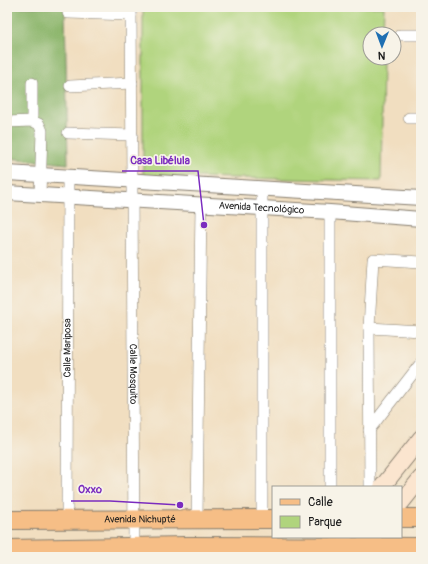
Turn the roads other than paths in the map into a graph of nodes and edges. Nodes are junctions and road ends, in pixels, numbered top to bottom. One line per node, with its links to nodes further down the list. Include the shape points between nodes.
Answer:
1 (131, 11): 2 (street); 6 (street, Calle Mosquito)
2 (68, 14)
3 (421, 35): 4 (street)
4 (402, 36)
5 (32, 82): 11 (street)
6 (132, 83): 7 (street); 13 (street, Calle Mosquito)
7 (70, 86)
8 (409, 118): 9 (street)
9 (421, 118)
10 (7, 122): 11 (street)
11 (32, 122): 15 (street, via 39,124 42,130)
12 (68, 133): 13 (street)
13 (132, 135): 17 (street, Calle Mosquito)
14 (7, 173): 15 (street, Avenida Tecnológico)
15 (41, 175): 16 (street, Avenida Tecnológico); 20 (street)
16 (68, 177): 17 (street, Avenida Tecnológico); 21 (street, Calle Mariposa)
17 (133, 180): 18 (street, Avenida Tecnológico); 23 (street, Calle Mosquito)
18 (262, 188): 22 (street, Avenida Tecnológico); 25 (street)
19 (7, 193): 20 (street, Avenida Tecnológico)
20 (40, 195): 21 (street, Avenida Tecnológico)
21 (67, 196): 23 (street, Avenida Tecnológico); 44 (street, Calle Mariposa)
22 (421, 198)
23 (134, 200): 24 (street, Avenida Tecnológico); 45 (street, Calle Mosquito)
24 (201, 204): 25 (street, Avenida Tecnológico); 41 (street)
25 (261, 208): 26 (street, Avenida Tecnológico); 42 (street)
26 (330, 212): 27 (street, Avenida Tecnológico); 35 (street)
27 (421, 219)
28 (421, 262): 29 (street, via 372,259)
29 (369, 328): 30 (street); 32 (street)
30 (421, 331)
31 (421, 363): 32 (street)
32 (369, 430): 36 (street)
33 (421, 438): 37 (main road)
34 (421, 478): 38 (main road)
35 (330, 486)
36 (370, 486)
37 (383, 486)
38 (402, 502)
39 (402, 518): 40 (main road)
40 (421, 518)
41 (197, 519): 42 (main road, Avenida Nichupté); 45 (main road, Avenida Nichupté)
42 (268, 519)
43 (7, 520): 44 (main road, Avenida Nichupté)
44 (67, 520): 45 (main road, Avenida Nichupté)
45 (134, 520): 49 (street, Calle Mosquito)
46 (337, 547): 47 (main road); 49 (main road)
47 (365, 547): 48 (main road)
48 (421, 547)
49 (134, 548): 50 (main road)
50 (7, 549)

